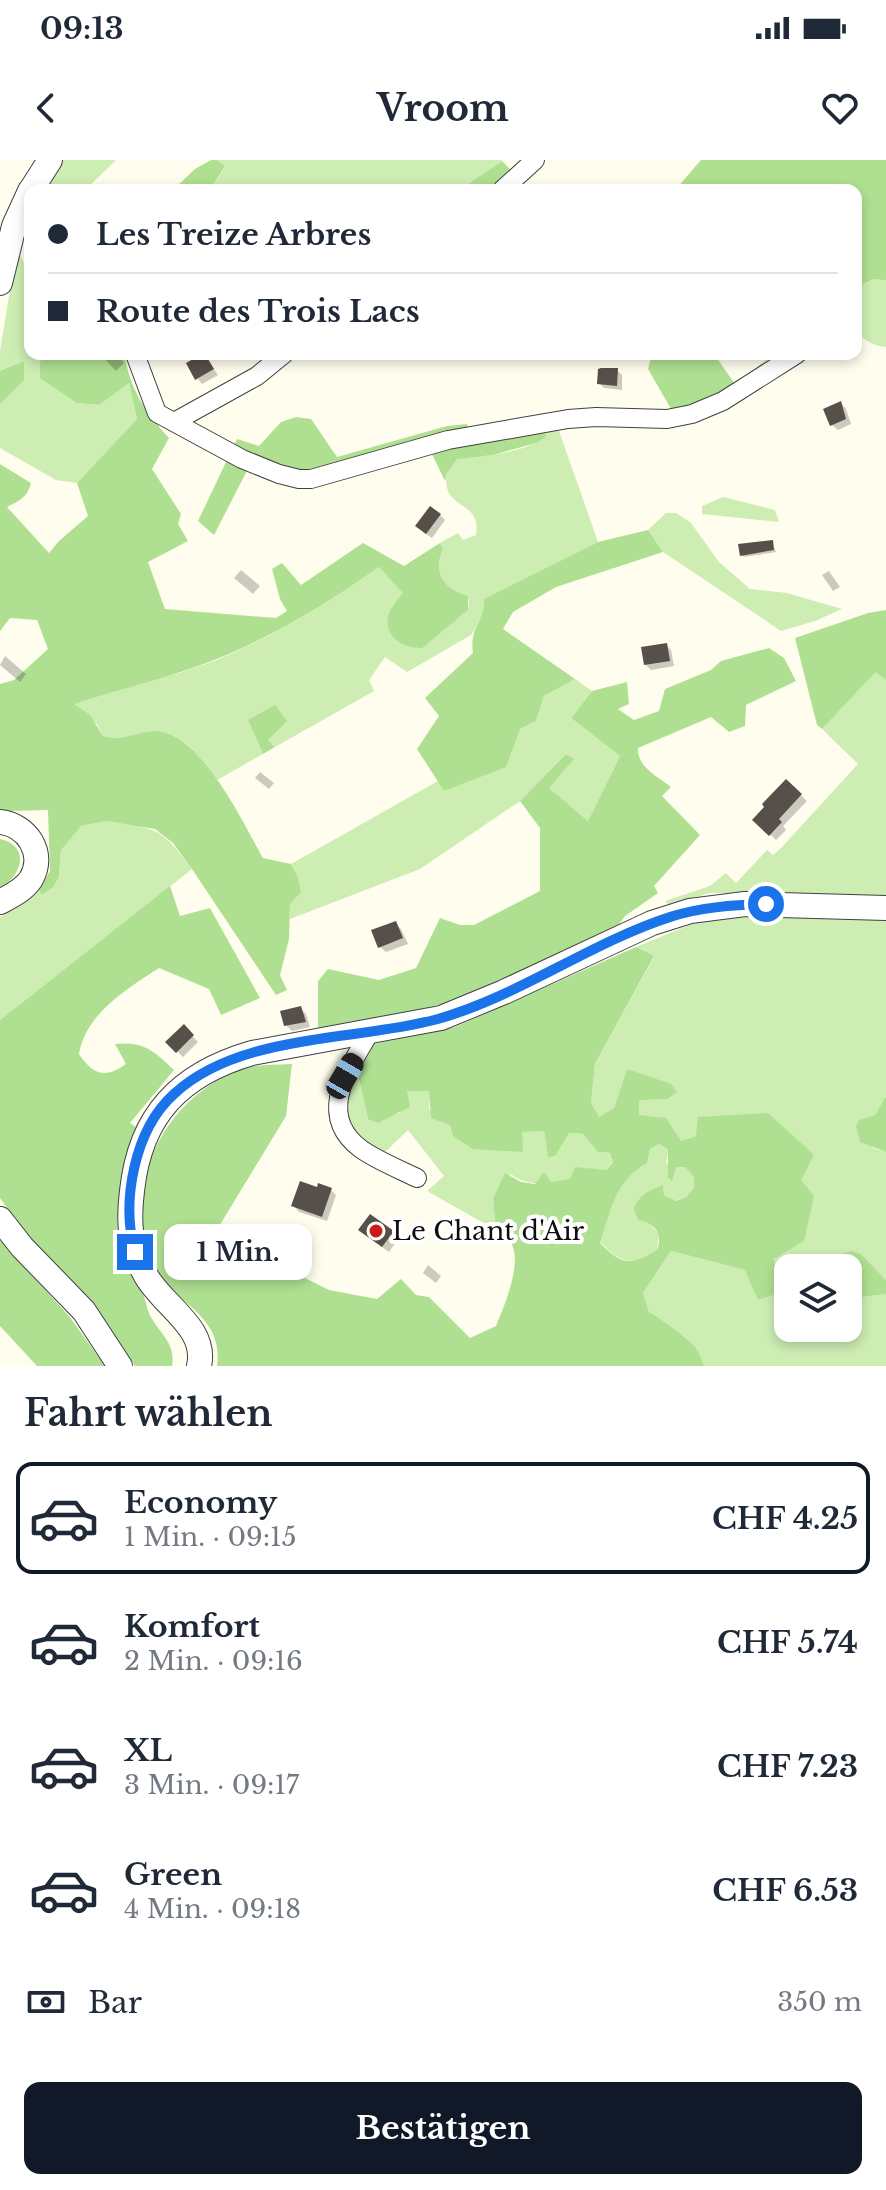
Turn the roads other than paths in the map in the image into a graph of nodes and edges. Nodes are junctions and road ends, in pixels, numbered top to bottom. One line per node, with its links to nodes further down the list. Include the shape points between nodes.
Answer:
1 (50, 160): 3 (street)
2 (535, 160): 4 (street)
3 (34, 184)
4 (509, 184)
5 (22, 232): 6 (street)
6 (0, 283)
7 (138, 360): 10 (street, via 153,407)
8 (277, 360): 10 (street)
9 (788, 360): 10 (street, via 692,414 568,419 448,440 311,479 279,474 242,459)
10 (174, 422)
11 (0, 822): 12 (street, via 27,834 36,865 27,884)
12 (0, 902)
13 (886, 908): 14 (street, via 745,904 690,911 652,923 464,1010)
14 (370, 1032): 15 (street, via 340,1086 342,1121 360,1149); 18 (street, via 226,1060 172,1096 147,1132 132,1186 131,1241 147,1278 196,1337)
15 (417, 1178)
16 (0, 1219): 17 (street, via 84,1311)
17 (120, 1366)
18 (199, 1366)

